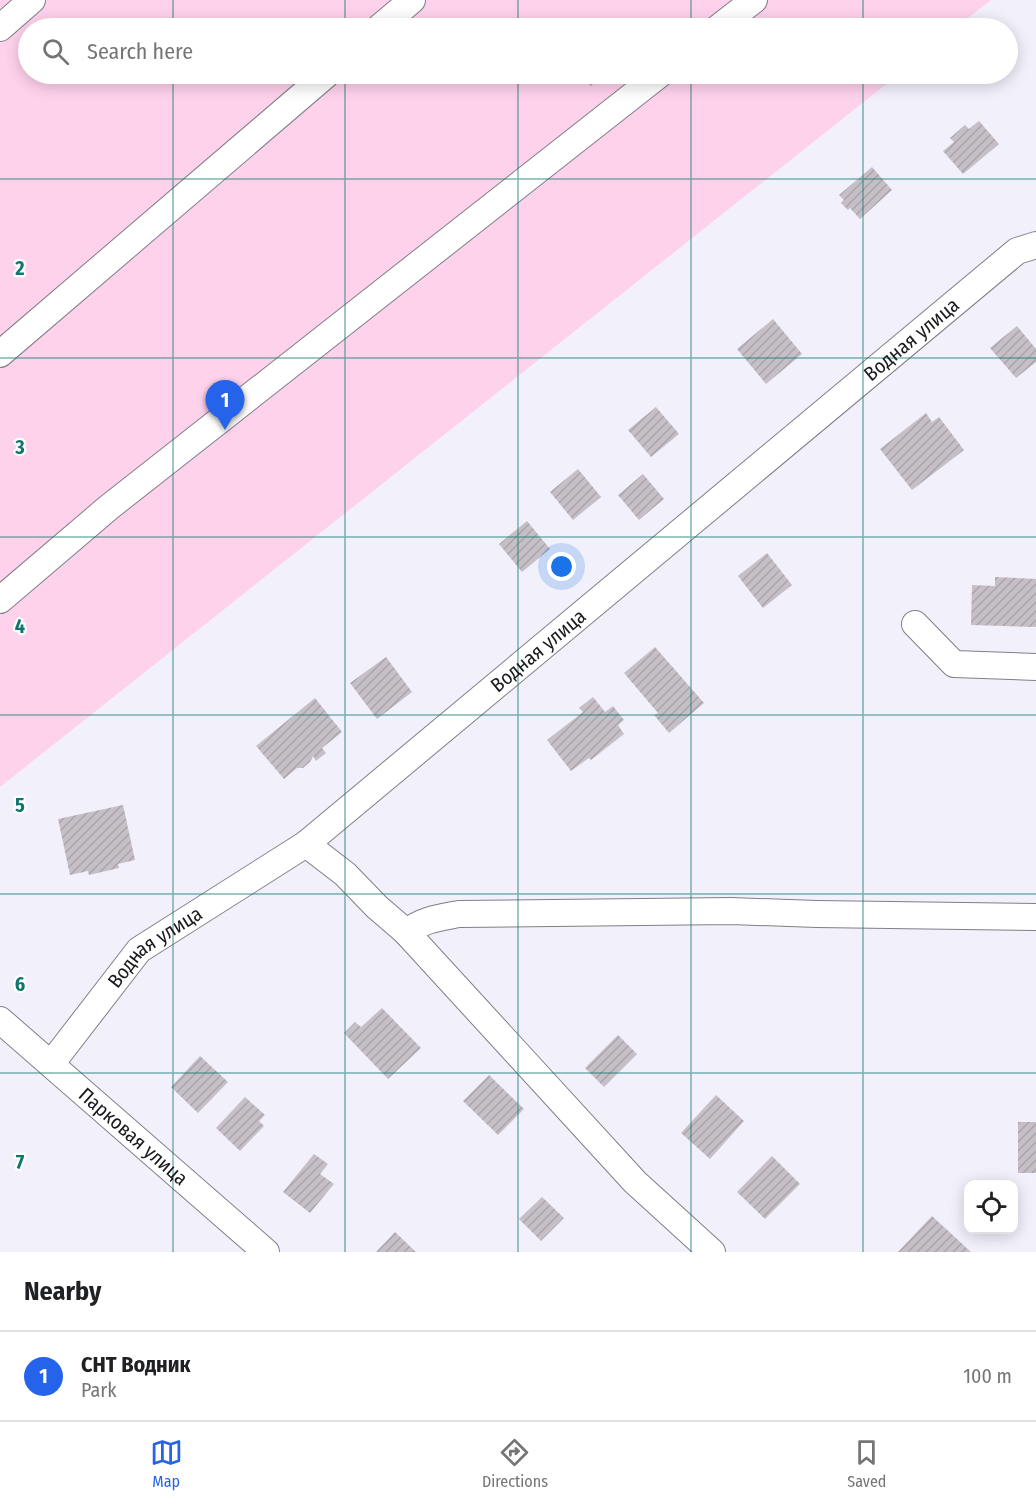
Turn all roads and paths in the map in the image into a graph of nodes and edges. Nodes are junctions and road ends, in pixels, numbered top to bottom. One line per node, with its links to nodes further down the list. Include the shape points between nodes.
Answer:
1 (32, 0): 6 (street)
2 (412, 0): 4 (street)
3 (754, 0): 5 (street)
4 (391, 18)
5 (730, 18)
6 (0, 28)
7 (315, 84): 10 (street)
8 (647, 84): 11 (street, via 108,508)
9 (1036, 245): 14 (street, Водная улица, via 1017,251)
10 (0, 354)
11 (0, 600)
12 (915, 624): 13 (street, via 954,664)
13 (1036, 667)
14 (306, 844): 16 (street, via 345,874); 18 (street, Водная улица, via 139,950)
15 (1036, 917): 16 (street, via 730,910 459,914 418,924)
16 (406, 932): 20 (street, via 635,1182)
17 (0, 1020): 18 (street, Парковая улица)
18 (51, 1064): 19 (street, Парковая улица)
19 (266, 1252)
20 (712, 1252)

